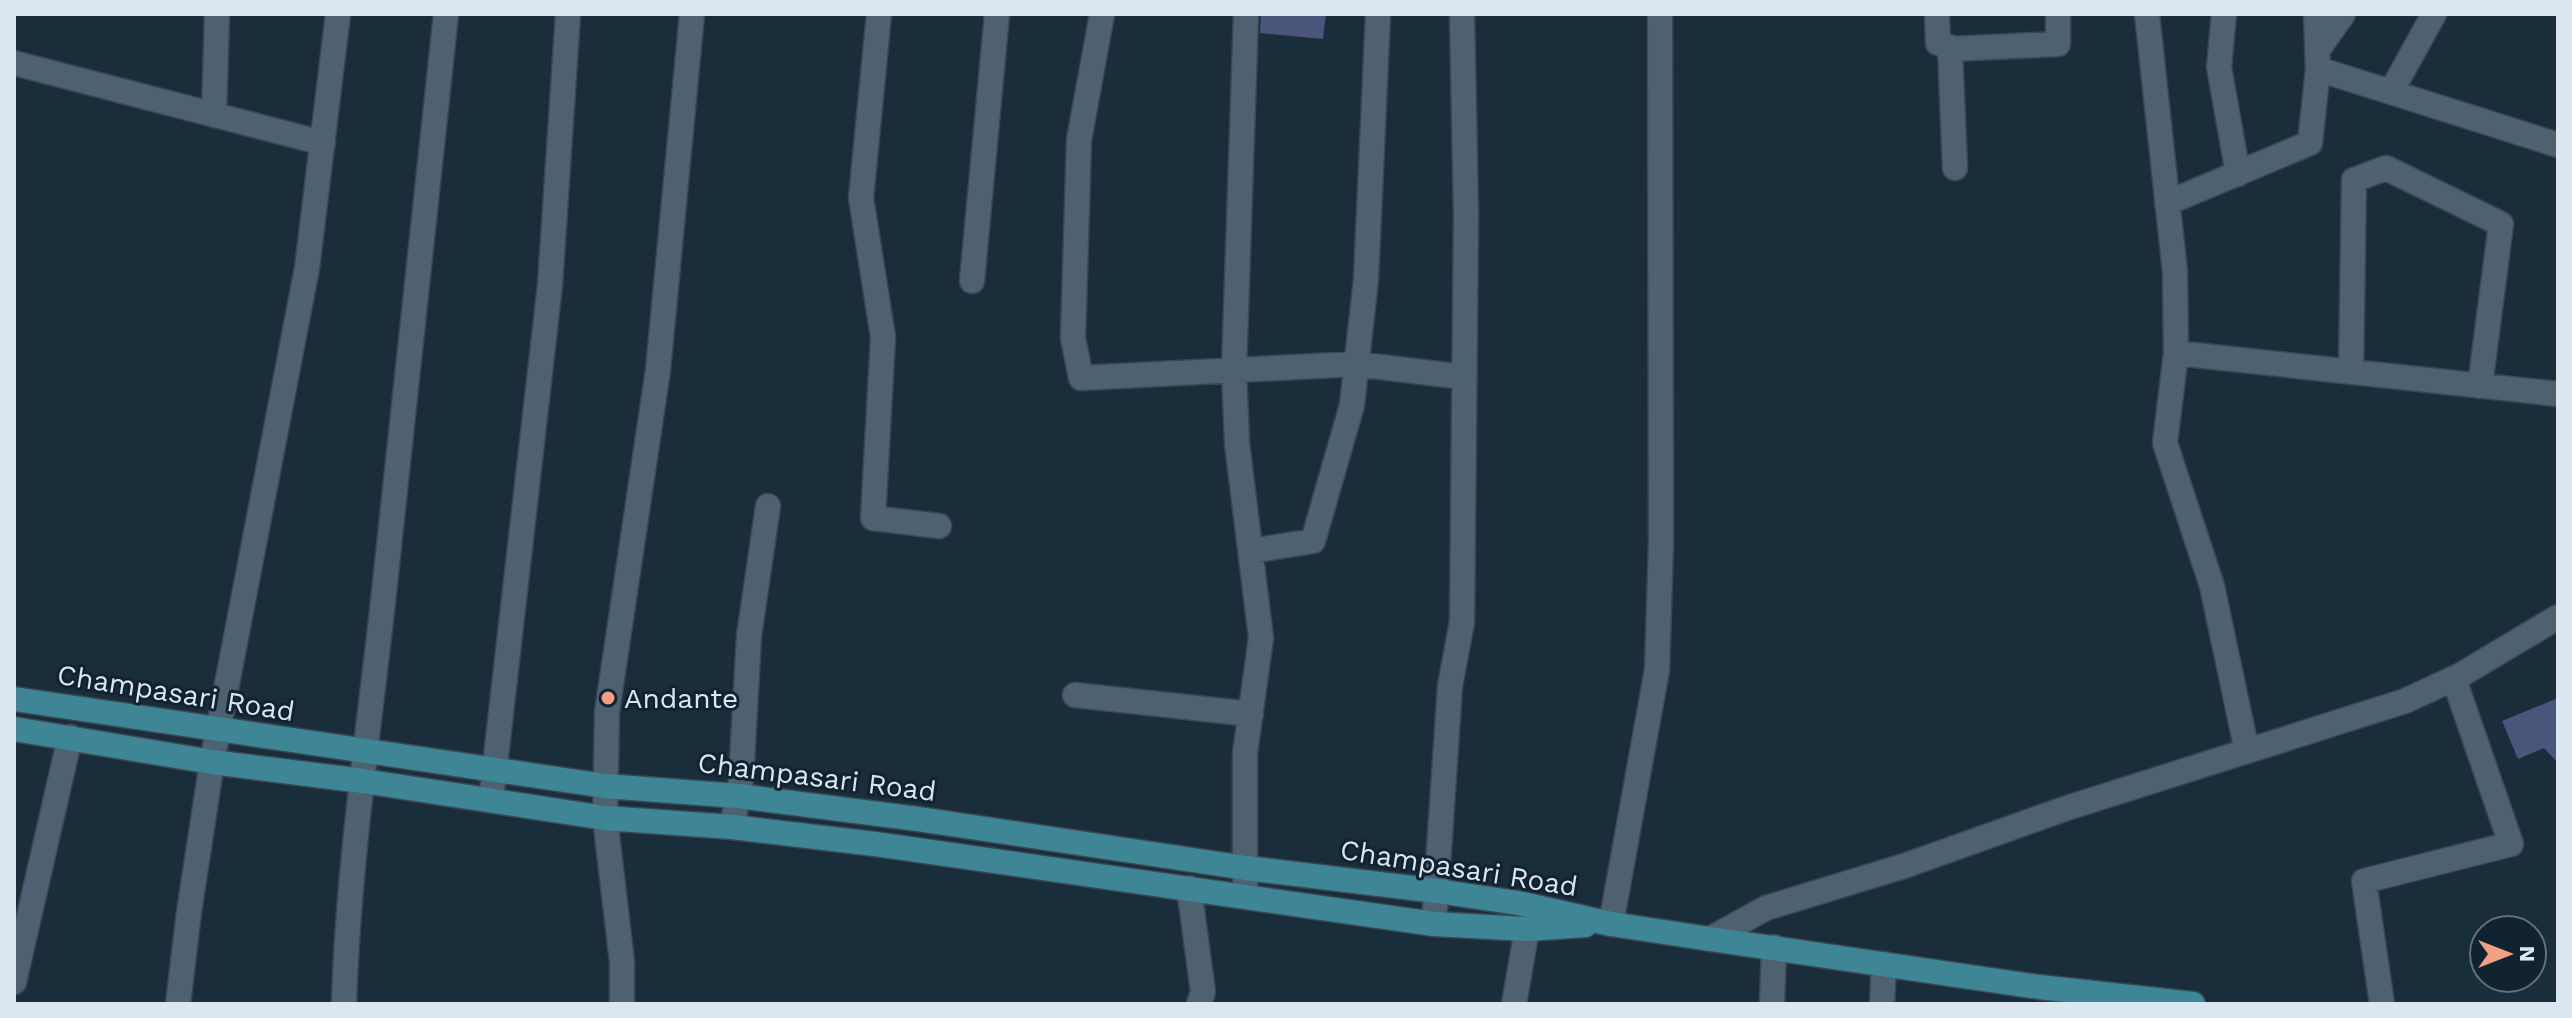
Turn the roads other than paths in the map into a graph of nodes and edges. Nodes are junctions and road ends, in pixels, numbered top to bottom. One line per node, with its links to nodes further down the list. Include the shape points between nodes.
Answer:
1 (217, 14): 24 (street)
2 (338, 14): 25 (street)
3 (446, 14): 50 (street)
4 (568, 14): 52 (street, via 550,285)
5 (692, 14): 54 (street, via 658,370 607,712)
6 (879, 14): 39 (street, via 861,198 883,337 873,518)
7 (997, 14): 30 (street)
8 (1102, 14): 33 (street, via 1079,140 1073,338 1081,378)
9 (1246, 14): 33 (street)
10 (1378, 14): 32 (street, via 1366,279)
11 (1462, 14): 35 (street)
12 (1660, 14): 64 (street, via 1657,670)
13 (1937, 14): 20 (street, via 1938,43)
14 (2058, 14): 20 (street, via 2058,44)
15 (2147, 14): 29 (street)
16 (2224, 14): 28 (street, via 2219,67)
17 (2316, 14): 21 (street)
18 (2343, 14): 21 (street)
19 (2434, 14): 23 (street)
20 (1955, 49): 27 (street, via 1950,49)
21 (2318, 60): 23 (street); 28 (street, via 2310,143)
22 (14, 63): 24 (street)
23 (2391, 92): 26 (street)
24 (214, 115): 25 (street)
25 (323, 143): 47 (street, via 307,268)
26 (2558, 145)
27 (1955, 168)
28 (2238, 174): 29 (street)
29 (2167, 203): 31 (street)
30 (972, 281)
31 (2176, 353): 34 (street); 49 (street, via 2165,443 2212,586)
32 (1356, 364): 33 (street); 35 (street); 40 (street, via 1352,405 1313,541)
33 (1234, 370): 40 (street)
34 (2351, 372): 36 (street); 36 (street, via 2354,180 2386,168 2501,224)
35 (1464, 377): 61 (street, via 1462,622 1450,686)
36 (2480, 386): 37 (street)
37 (2558, 394)
38 (768, 506): 55 (street, via 749,636)
39 (939, 526)
40 (1251, 551): 45 (street, via 1261,638)
41 (2558, 617): 42 (street)
42 (2454, 679): 49 (street, via 2405,701); 80 (street, via 2511,844 2364,881)
43 (1075, 695): 45 (street)
44 (14, 699): 47 (main road, Champasari Road)
45 (1251, 714): 59 (street, via 1245,753)
46 (14, 729): 48 (main road, Champasari Road)
47 (219, 730): 50 (main road, Champasari Road); 51 (street)
48 (70, 737): 51 (main road, Champasari Road); 69 (street)
49 (2247, 751): 66 (street, via 1766,908)
50 (366, 752): 52 (main road, Champasari Road); 53 (street)
51 (212, 762): 53 (main road, Champasari Road); 72 (street)
52 (495, 770): 54 (main road, Champasari Road); 56 (street)
53 (363, 781): 56 (main road, Champasari Road); 73 (street)
54 (605, 786): 55 (main road, Champasari Road); 57 (street)
55 (738, 796): 58 (street); 59 (main road, Champasari Road)
56 (491, 800): 57 (main road, Champasari Road)
57 (605, 818): 58 (main road, Champasari Road); 74 (street)
58 (732, 827): 60 (main road, Champasari Road)
59 (1246, 868): 61 (main road, Champasari Road); 62 (street)
60 (1189, 888): 62 (main road, Champasari Road); 75 (street, via 1203,992)
61 (1437, 891): 63 (street); 64 (main road, Champasari Road)
62 (1245, 896): 63 (main road, Champasari Road)
63 (1434, 924): 65 (main road, Champasari Road)
64 (1611, 924): 65 (main road, Champasari Road); 66 (main road, Champasari Road)
65 (1527, 929): 76 (street)
66 (1710, 939): 67 (main road, Champasari Road)
67 (1774, 947): 68 (main road, Champasari Road); 77 (street)
68 (1884, 964): 70 (main road, Champasari Road); 78 (street)
69 (14, 982)
70 (2037, 995): 71 (main road, Champasari Road)
71 (2145, 1001): 79 (main road, Champasari Road)
72 (178, 1004)
73 (344, 1004)
74 (622, 1004)
75 (1199, 1004)
76 (1514, 1004)
77 (1772, 1004)
78 (1882, 1004)
79 (2193, 1004)
80 (2382, 1004)

